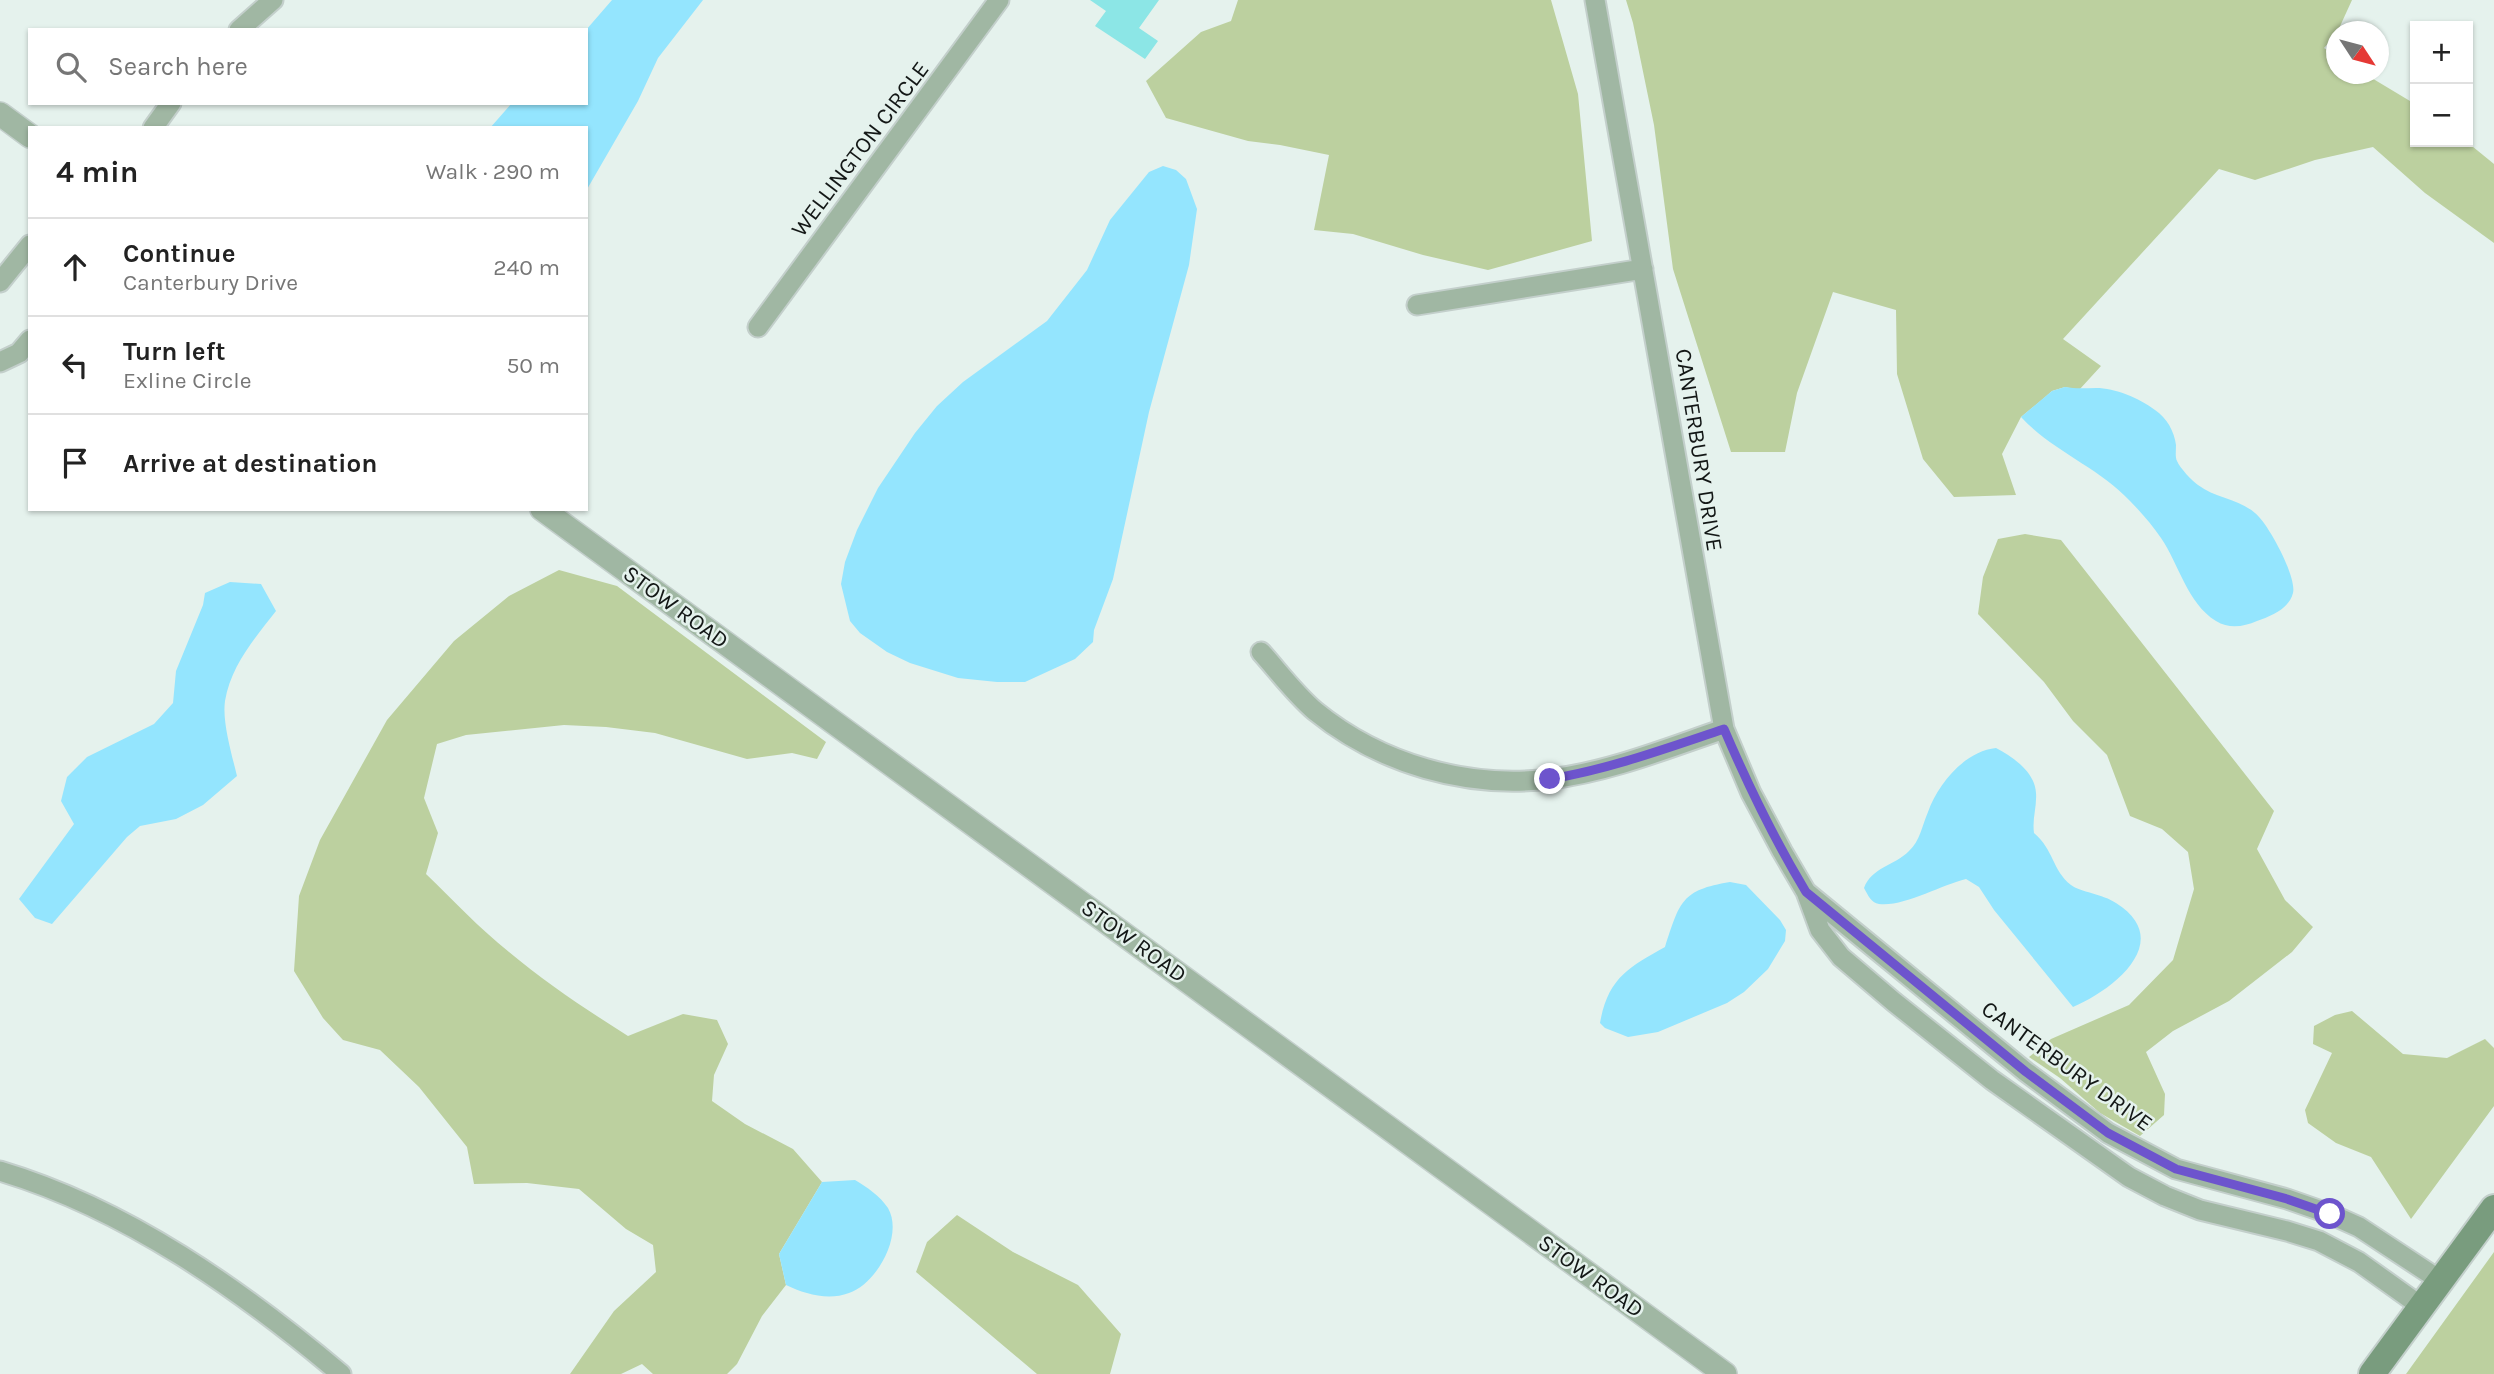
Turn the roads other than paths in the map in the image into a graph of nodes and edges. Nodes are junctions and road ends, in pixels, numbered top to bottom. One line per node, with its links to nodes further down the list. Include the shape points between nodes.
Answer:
1 (274, 0): 4 (street)
2 (999, 0): 13 (street, WELLINGTON CIRCLE)
3 (1595, 0): 10 (street, CANTERBURY DRIVE)
4 (241, 28)
5 (170, 105): 7 (street)
6 (0, 114): 8 (street)
7 (154, 126)
8 (28, 135)
9 (28, 247): 11 (street)
10 (1643, 269): 12 (street); 18 (street, CANTERBURY DRIVE)
11 (0, 282)
12 (1417, 305)
13 (758, 327)
14 (28, 342): 15 (street, via 19,353)
15 (0, 362)
16 (545, 511): 31 (street, STOW ROAD)
17 (1261, 653): 18 (street, via 1314,710 1344,731 1385,754 1449,775 1522,780 1559,777 1645,756)
18 (1724, 729): 19 (street, CANTERBURY DRIVE, via 1751,793)
19 (1806, 892): 20 (street, CANTERBURY DRIVE); 21 (street, CANTERBURY DRIVE, via 1828,942)
20 (1912, 980): 21 (street); 22 (street, CANTERBURY DRIVE)
21 (1894, 1002): 23 (street, CANTERBURY DRIVE)
22 (2009, 1058): 23 (street); 24 (street, CANTERBURY DRIVE)
23 (1992, 1080): 25 (street, CANTERBURY DRIVE)
24 (2123, 1142): 25 (street); 28 (street, CANTERBURY DRIVE, via 2176,1169 2330,1214 2359,1227)
25 (2109, 1164): 29 (street, CANTERBURY DRIVE, via 2200,1210 2319,1241 2359,1262)
26 (0, 1171): 30 (street, via 150,1237 236,1291)
27 (2494, 1208): 28 (main road)
28 (2441, 1281): 29 (main road)
29 (2422, 1307): 32 (main road)
30 (341, 1374)
31 (1725, 1374)
32 (2372, 1374)

